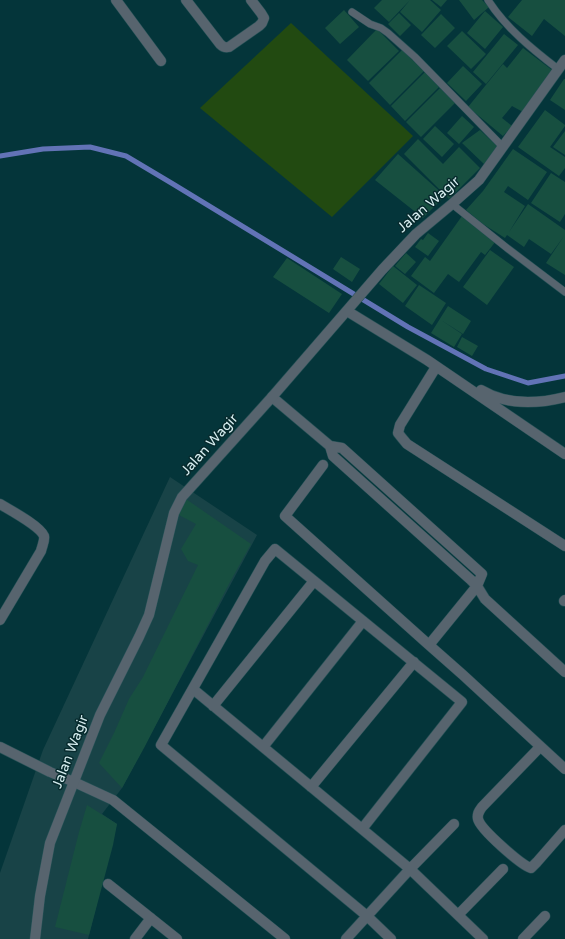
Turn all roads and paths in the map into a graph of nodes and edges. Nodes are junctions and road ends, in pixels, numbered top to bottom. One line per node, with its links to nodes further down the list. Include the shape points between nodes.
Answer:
1 (116, 0): 7 (street)
2 (186, 0): 3 (street, via 220,44 226,48 262,23 264,18)
3 (251, 0)
4 (488, 0): 8 (lane, via 527,45)
5 (352, 12): 9 (lane, via 388,33)
6 (565, 60): 8 (street, Jalan Wagir)
7 (161, 61)
8 (558, 69): 9 (street, Jalan Wagir)
9 (503, 147): 10 (street, Jalan Wagir, via 479,180)
10 (452, 204): 11 (lane); 12 (street, Jalan Wagir, via 416,234)
11 (565, 292)
12 (348, 308): 13 (street); 15 (street, Jalan Wagir)
13 (427, 360): 14 (street); 16 (street, via 489,395 509,401 531,402)
14 (436, 367): 17 (street); 20 (street, via 400,425 398,432 402,438 407,444)
15 (272, 397): 22 (street, via 330,446 333,456); 34 (street, Jalan Wagir, via 182,497 174,513 149,615 100,715)
16 (565, 397)
17 (565, 454)
18 (323, 465): 25 (street, via 285,516)
19 (0, 504): 23 (street, via 40,529 44,536 41,551)
20 (565, 546)
21 (314, 581): 24 (street); 28 (street, via 275,549 265,561); 29 (street)
22 (477, 586): 25 (street); 27 (street, via 485,599)
23 (0, 620)
24 (363, 621): 26 (street); 31 (street)
25 (429, 645): 32 (street)
26 (414, 662): 35 (street); 37 (street, via 462,702)
27 (565, 672)
28 (193, 689): 29 (street); 43 (street, via 161,745)
29 (213, 706): 31 (street)
30 (0, 746): 34 (street)
31 (263, 747): 35 (street)
32 (540, 747): 33 (street); 38 (street, via 482,807 478,813 478,820 482,827 517,859 531,868)
33 (565, 769)
34 (74, 782): 46 (street, Jalan Wagir, via 50,843); 49 (street, via 113,800)
35 (311, 787): 37 (street)
36 (454, 824): 39 (street)
37 (362, 829): 39 (street)
38 (565, 830)
39 (410, 869): 42 (street); 43 (street)
40 (503, 869): 42 (street)
41 (108, 884): 45 (street)
42 (458, 915): 52 (street)
43 (367, 916): 50 (street); 51 (street)
44 (545, 916): 53 (street)
45 (151, 918): 47 (street); 48 (street)
46 (35, 939)
47 (135, 939)
48 (177, 939)
49 (285, 939)
50 (346, 939)
51 (391, 939)
52 (483, 939)
53 (523, 939)

